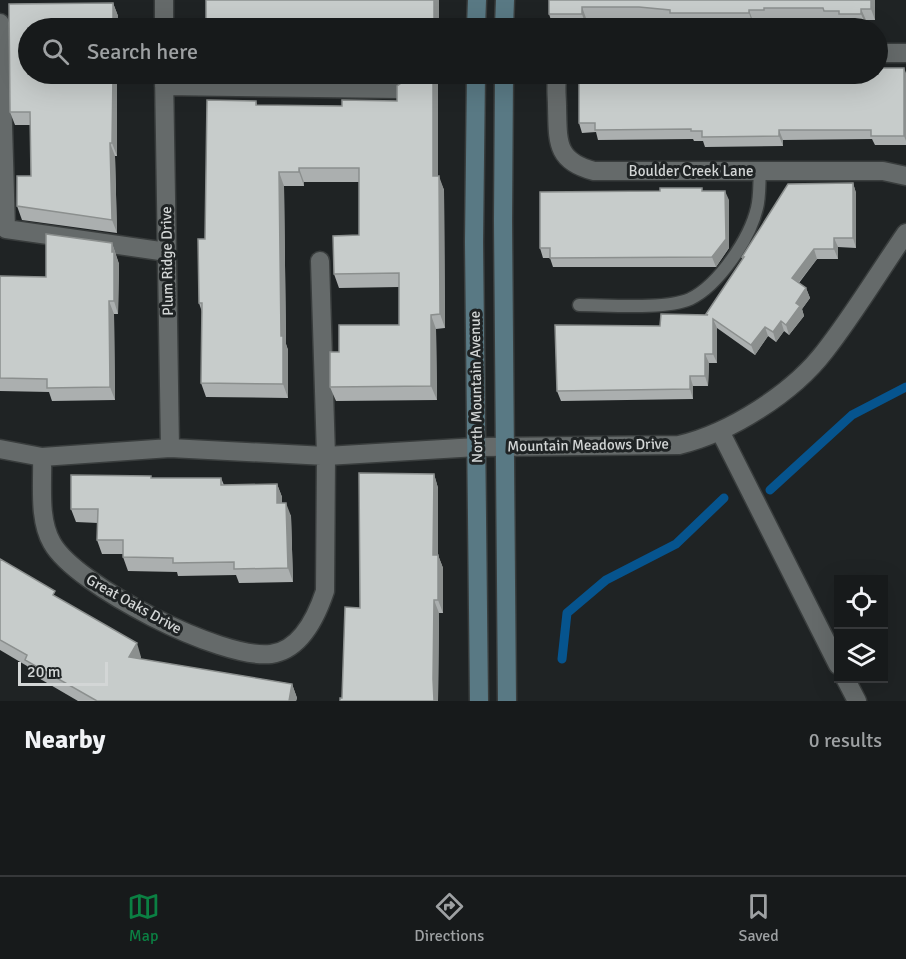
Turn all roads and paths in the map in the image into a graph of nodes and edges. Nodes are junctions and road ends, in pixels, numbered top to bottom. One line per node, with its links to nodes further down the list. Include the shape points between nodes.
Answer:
1 (164, 0): 4 (street)
2 (477, 0): 5 (street)
3 (505, 0): 6 (street)
4 (164, 18)
5 (476, 18)
6 (504, 18)
7 (0, 23): 19 (street, via 6,229)
8 (888, 53): 9 (street)
9 (906, 53)
10 (164, 84): 19 (street, Plum Ridge Drive)
11 (269, 84): 15 (street)
12 (476, 84): 24 (street, North Mountain Avenue)
13 (504, 84): 23 (street, North Mountain Avenue)
14 (558, 84): 16 (street, Boulder Creek Lane, via 558,137 564,155 576,167 594,171)
15 (400, 89)
16 (760, 171): 17 (street, Boulder Creek Lane, via 883,171); 21 (lane, via 753,224 729,263 711,283 689,299 662,304)
17 (906, 176)
18 (906, 233): 22 (street, Mountain Meadows Drive, via 824,352 795,382)
19 (167, 252): 25 (street, Plum Ridge Drive)
20 (320, 261): 27 (street, Great Oaks Drive)
21 (579, 305)
22 (720, 430): 23 (street, Mountain Meadows Drive, via 679,445); 29 (street)
23 (505, 446): 24 (street, Mountain Meadows Drive); 32 (street, North Mountain Avenue)
24 (477, 447): 27 (street, Mountain Meadows Drive); 31 (street, North Mountain Avenue)
25 (170, 448): 27 (street, Mountain Meadows Drive); 28 (street, Mountain Meadows Drive)
26 (0, 449): 28 (street, Mountain Meadows Drive)
27 (326, 456): 28 (street, Great Oaks Drive, via 325,591 318,611 301,637 272,654 218,646 171,627 82,576 51,542 44,518)
28 (42, 457)
29 (834, 657)
30 (848, 683): 33 (street)
31 (479, 701)
32 (507, 701)
33 (857, 701)

